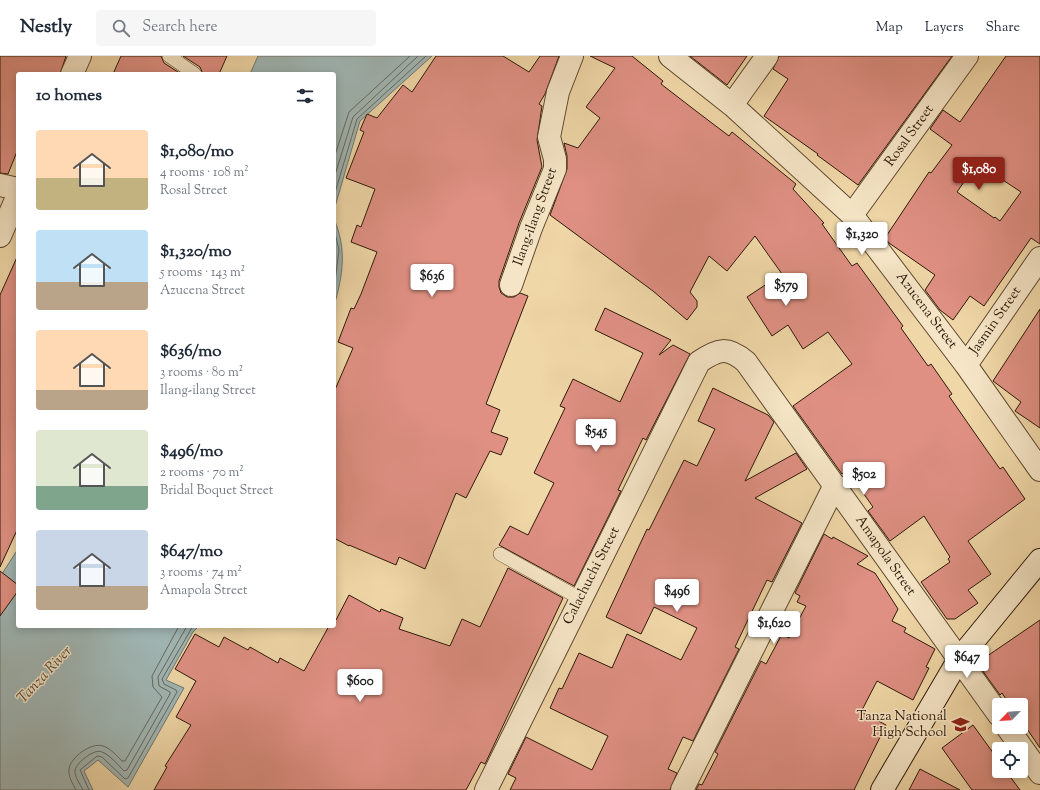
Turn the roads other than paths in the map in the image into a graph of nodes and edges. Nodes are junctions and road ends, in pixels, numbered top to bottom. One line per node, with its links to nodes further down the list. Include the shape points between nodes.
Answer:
1 (80, 56): 7 (street)
2 (169, 56): 8 (lane)
3 (572, 56): 16 (street, Ilang-ilang Street, via 558,92 549,137 555,169)
4 (670, 56): 9 (street, Azucena Street)
5 (767, 56): 9 (street)
6 (967, 56): 13 (street, Rosal Street)
7 (73, 72)
8 (192, 72)
9 (732, 105): 13 (street, Azucena Street)
10 (0, 185): 11 (street)
11 (16, 189)
12 (16, 200): 14 (street)
13 (852, 215): 18 (street, Azucena Street)
14 (0, 236)
15 (1040, 258): 18 (street, Jasmin Street)
16 (512, 285)
17 (699, 362): 20 (street, Amapola Street, via 723,350 736,353 746,362); 23 (street, Calachuchi Street)
18 (966, 365): 19 (street, Azucena Street)
19 (1040, 470)
20 (835, 485): 24 (street, Amapola Street); 29 (street)
21 (500, 554): 23 (lane)
22 (1040, 560): 24 (street)
23 (581, 599): 28 (street, Calachuchi Street)
24 (959, 659): 25 (street, Amapola Street); 30 (street)
25 (992, 705)
26 (1012, 734): 27 (street)
27 (1040, 773)
28 (486, 790)
29 (682, 790)
30 (882, 790)

